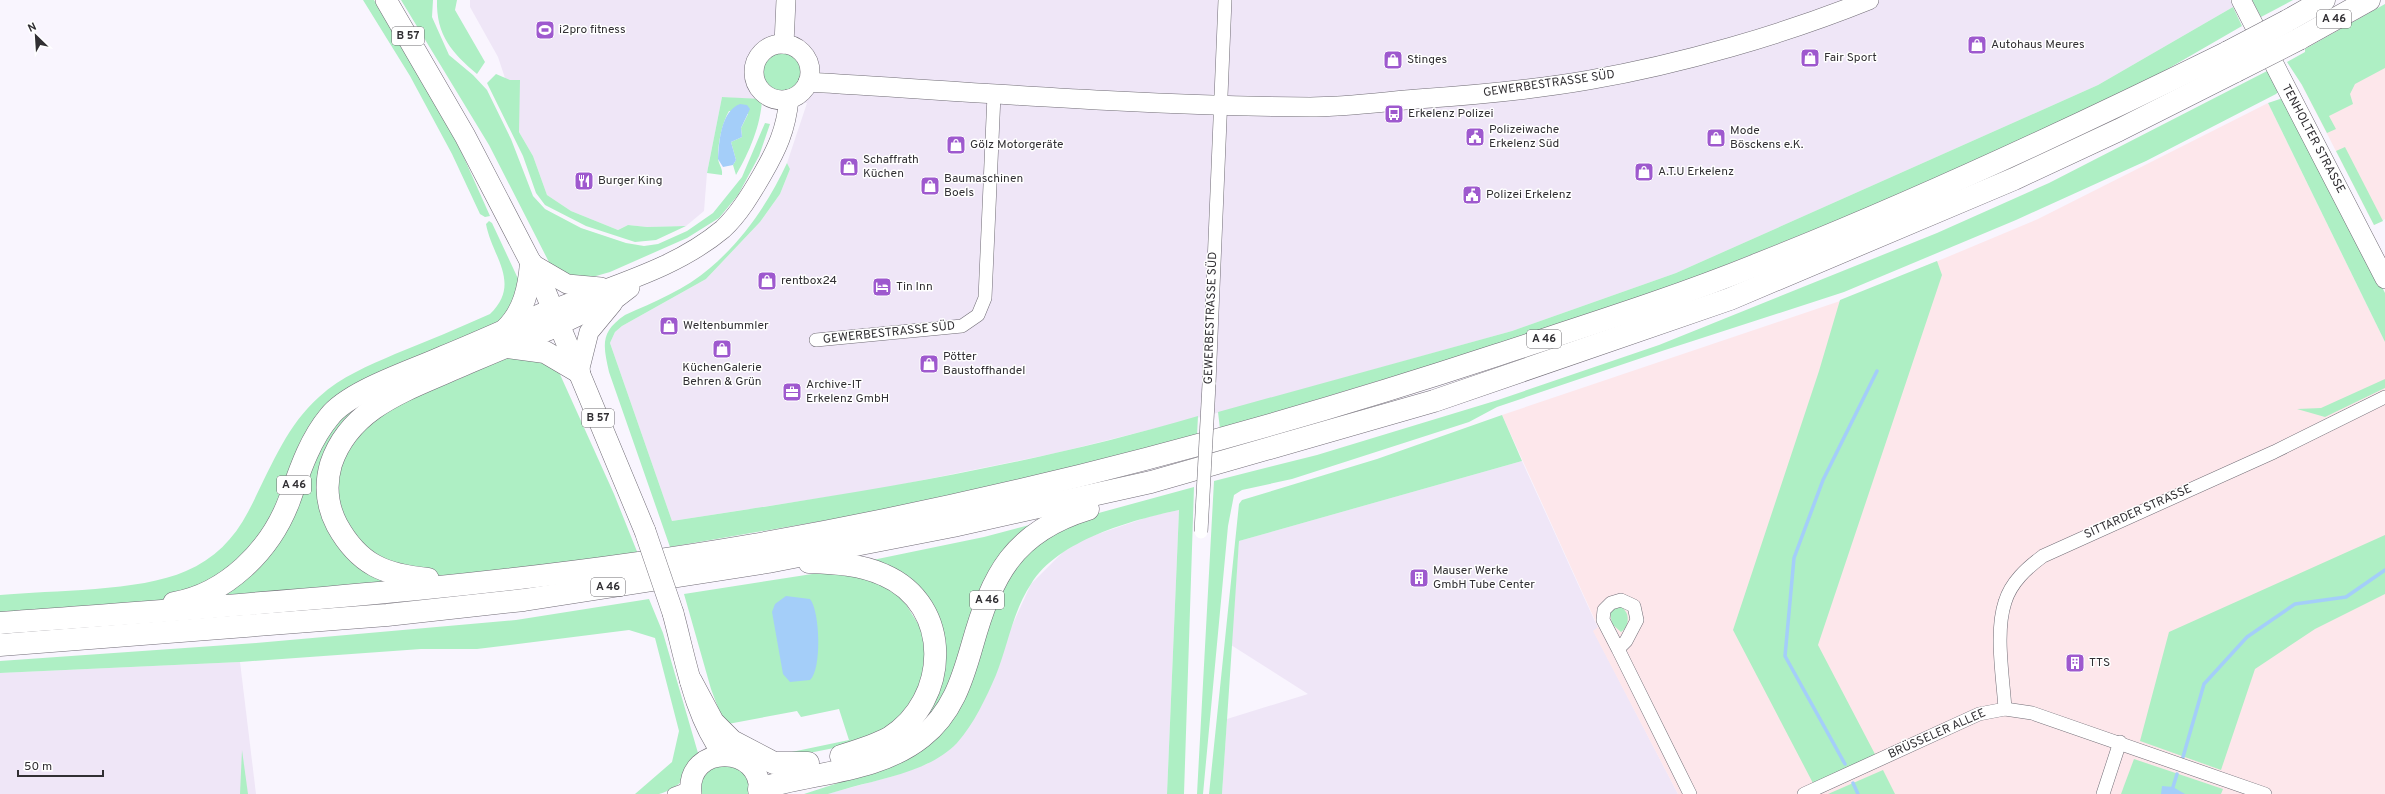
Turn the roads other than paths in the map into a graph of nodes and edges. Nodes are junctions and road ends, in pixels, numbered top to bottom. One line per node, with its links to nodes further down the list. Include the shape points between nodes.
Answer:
1 (386, 0): 14 (main road, B 57, via 466,136)
2 (786, 0): 8 (street)
3 (1225, 0): 13 (street, GEWERBESTRASSE SÜD)
4 (1869, 0): 13 (street, GEWERBESTRASSE SÜD, via 1820,19 1679,61 1590,80 1502,92 1313,107)
5 (2241, 0): 15 (street, TENHOLTER STRASSE)
6 (2324, 0): 9 (highway, A 46, bridge, via 2287,20)
7 (2369, 0): 9 (highway, A 46, bridge, via 2299,39)
8 (784, 44): 10 (street, via 792,46 805,56 810,66); 12 (street, via 766,50 755,65 756,84 764,94)
9 (2232, 62): 22 (highway, A 46, via 2014,180 1730,299 1434,401); 25 (highway, A 46, via 1770,260 1576,329 1398,388 1278,424 1116,467 983,498 748,546)
10 (808, 82): 11 (street, GEWERBESTRASSE SÜD); 12 (street, via 801,93)
11 (994, 95): 13 (street, GEWERBESTRASSE SÜD); 19 (street, GEWERBESTRASSE SÜD, via 985,298 978,315 962,326)
12 (782, 99): 16 (street, via 775,117 762,175 740,210 724,228 703,244)
13 (1220, 104): 23 (street, GEWERBESTRASSE SÜD, bridge)
14 (531, 262): 16 (street, via 568,284); 17 (main road, B 57); 18 (highway, via 520,311)
15 (2385, 279)
16 (614, 293): 17 (street); 20 (street, via 589,332)
17 (557, 317): 18 (highway); 20 (main road, B 57)
18 (504, 339): 20 (highway, via 545,352); 25 (highway, via 369,410 343,438 329,470 327,490 332,513 347,543 360,557 377,568 400,577 439,581); 26 (highway, A 46, via 384,382 355,397 330,416 321,427 275,530 261,550 239,572 189,600)
19 (816, 340)
20 (579, 372): 30 (main road, B 57, bridge, via 645,531 673,613)
21 (2385, 397): 31 (street, SITTARDER STRASSE, via 2274,452 2043,556 2028,567 2013,586 2005,602 2001,633)
22 (1151, 482): 24 (highway, A 46, via 953,526); 34 (highway, A 46, via 1116,501 1055,520 1017,550 992,587 962,682 945,713 927,733 907,748 873,762)
23 (1201, 532)
24 (768, 562): 28 (highway, A 46, via 524,600 448,609); 34 (highway, via 832,563 868,569 884,575 898,583 917,602 934,639 936,655 932,686 918,711 907,723 889,738 873,746)
25 (519, 578): 26 (highway, A 46, via 433,589 216,609)
26 (81, 617): 27 (highway, A 46)
27 (0, 623)
28 (0, 645)
29 (1618, 649): 38 (street)
30 (691, 680): 33 (main road, B 57, via 693,711); 34 (highway, via 713,722 732,741 774,763)
31 (2005, 709): 32 (street, BRÜSSELER ALLEE, via 2032,713); 39 (street, BRÜSSELER ALLEE, via 1979,714)
32 (2120, 742): 40 (street); 41 (street, BRÜSSELER ALLEE)
33 (715, 757): 35 (main road, via 741,759 749,765); 36 (main road, via 695,771)
34 (808, 770): 35 (highway); 37 (highway)
35 (758, 786)
36 (685, 792)
37 (785, 794)
38 (1690, 794)
39 (1804, 794)
40 (2103, 794)
41 (2265, 794)

